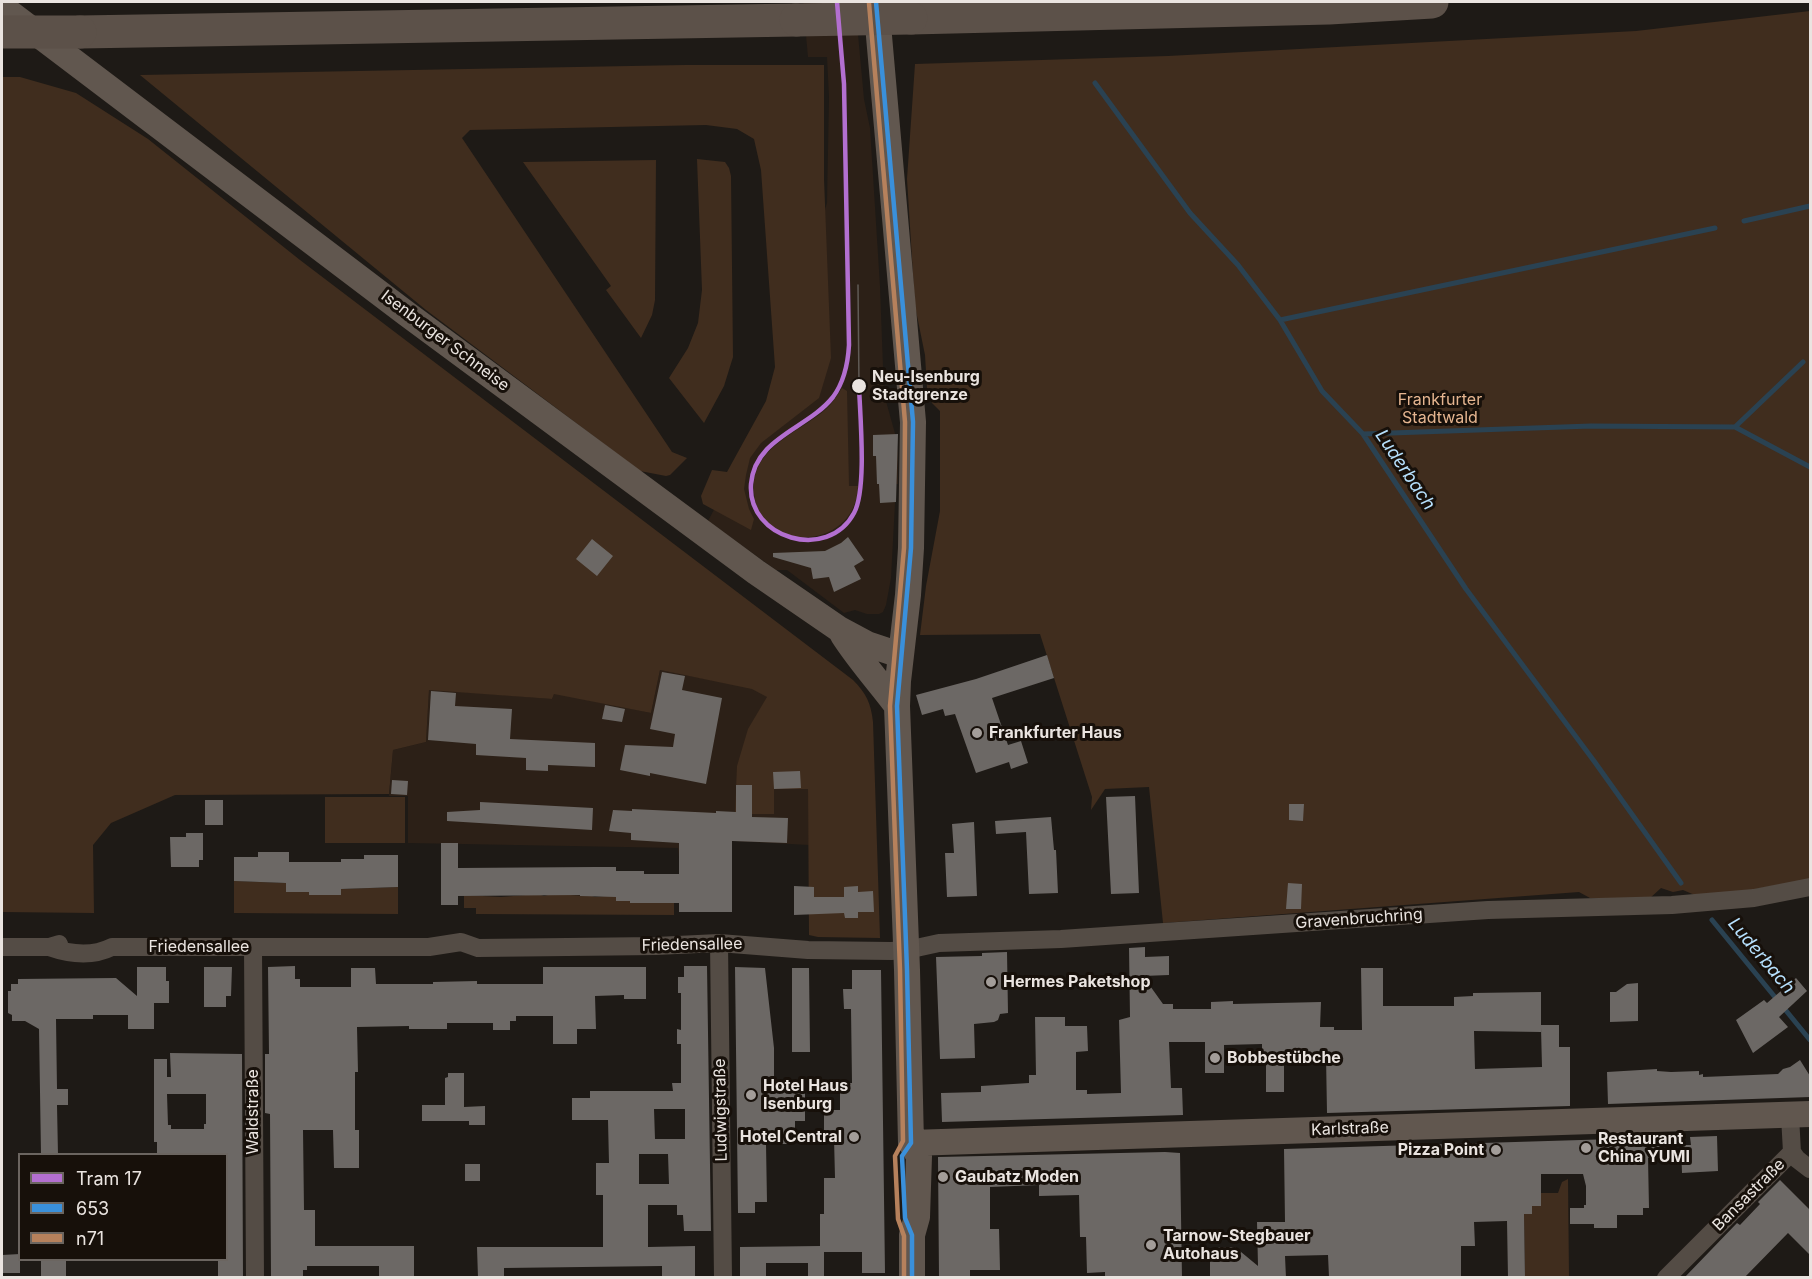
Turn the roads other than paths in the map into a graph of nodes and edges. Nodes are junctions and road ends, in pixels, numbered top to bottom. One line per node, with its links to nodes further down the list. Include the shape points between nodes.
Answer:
1 (876, 2): 6 (main road, via 913,422 911,548)
2 (1432, 2): 4 (highway, bridge, via 911,18)
3 (2, 8): 5 (main road, Isenburger Schneise, via 406,314)
4 (2, 32)
5 (839, 629): 6 (main road, Isenburger Schneise); 7 (main road, via 854,654)
6 (900, 656): 7 (main road)
7 (897, 706): 12 (main road)
8 (1810, 887): 12 (street, Gravenbruchring, via 1754,898 1672,905 1488,910 1061,939 939,943)
9 (719, 944): 11 (street, Friedensallee, via 478,948 461,942 429,946); 12 (street, Friedensallee, via 808,951); 18 (street, Ludwigstraße)
10 (2, 947): 11 (street, Friedensallee, via 49,947 81,953 103,952 112,947)
11 (253, 947): 17 (street, Waldstraße)
12 (907, 950): 14 (main road)
13 (1800, 1115): 14 (main road, Karlstraße); 15 (street, Bansastraße)
14 (911, 1143): 19 (main road, via 902,1156 905,1218 912,1235)
15 (1792, 1152): 16 (street); 20 (street, Bansastraße)
16 (1810, 1169)
17 (255, 1278)
18 (723, 1278)
19 (912, 1278)
20 (1666, 1278)

